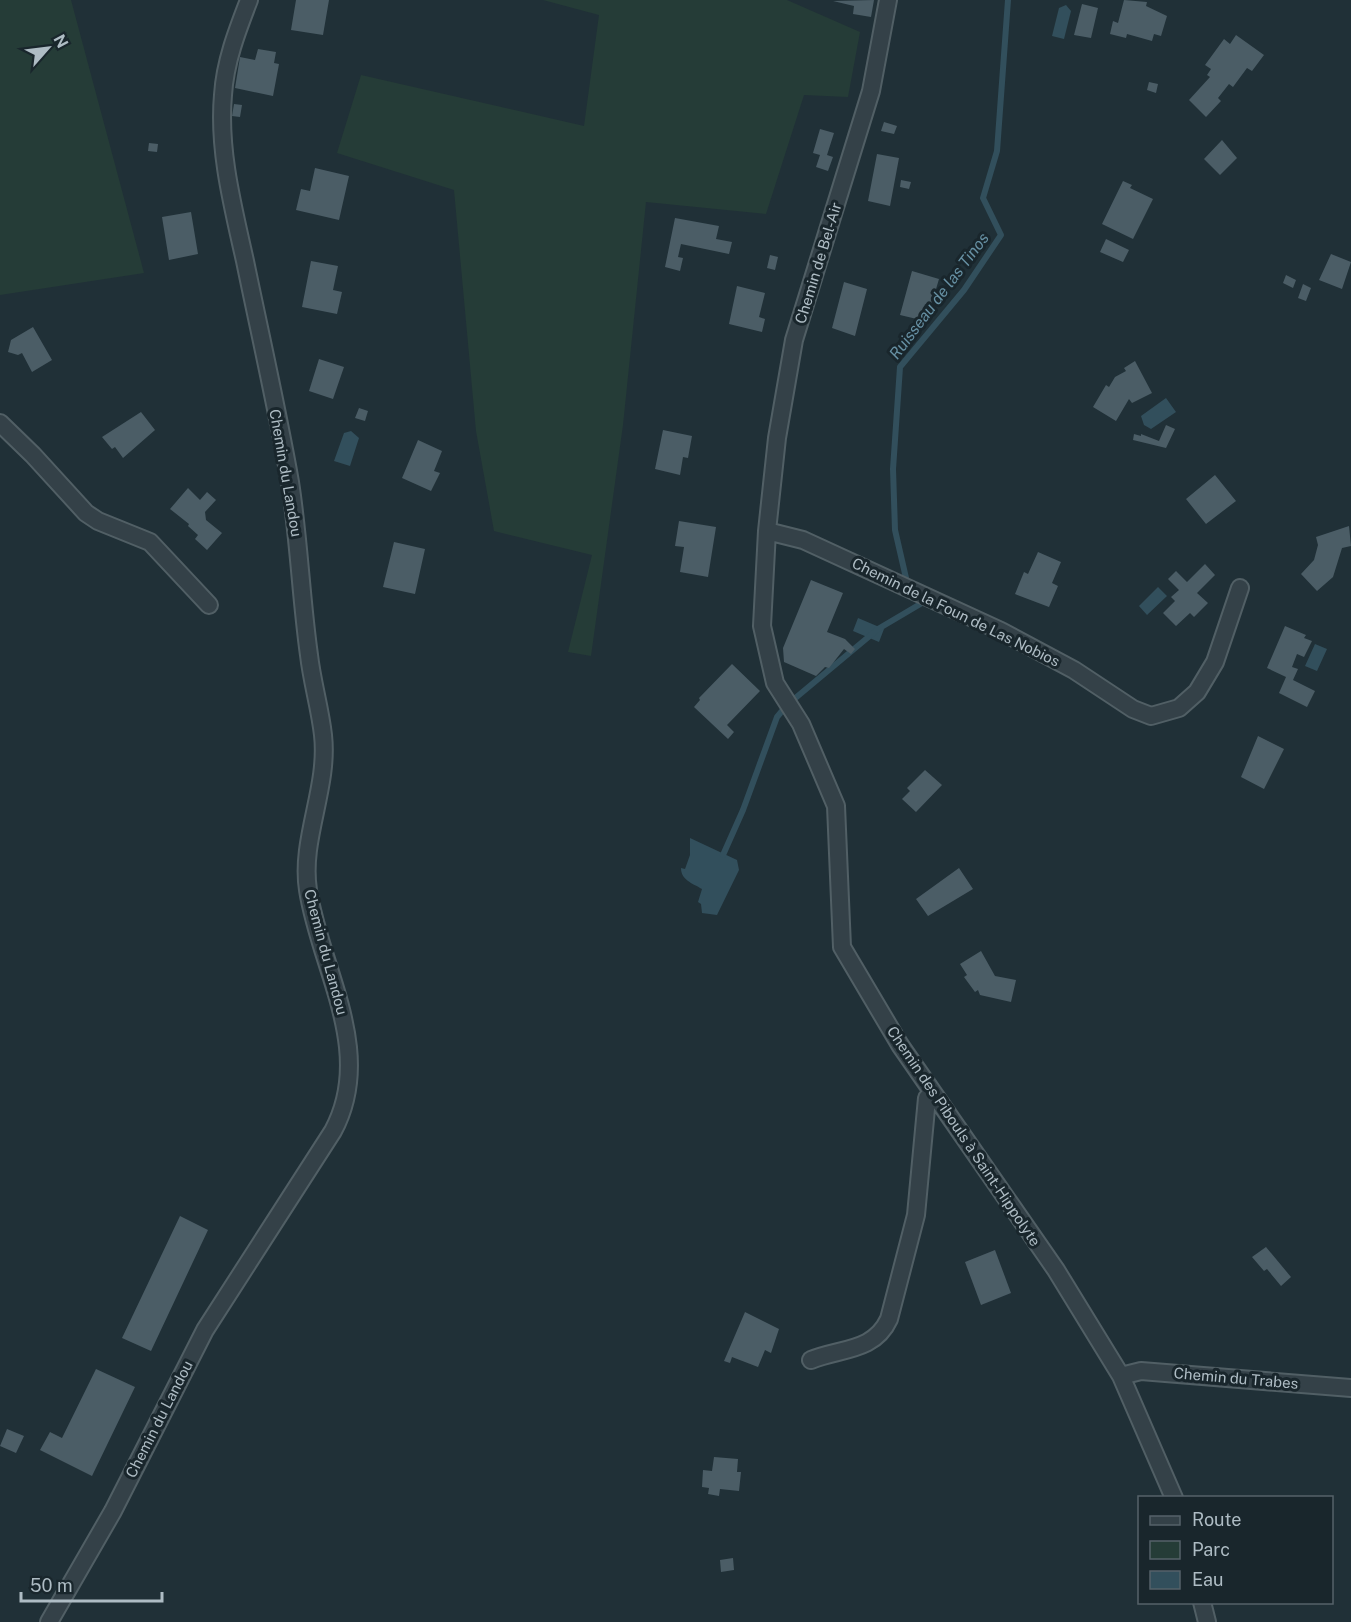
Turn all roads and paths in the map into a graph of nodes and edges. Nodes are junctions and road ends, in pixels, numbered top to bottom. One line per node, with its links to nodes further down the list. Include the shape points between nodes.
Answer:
1 (249, 0): 14 (street, Chemin du Landou, via 225,73 223,141 290,483 304,588 309,656 324,752 306,879 343,1015 348,1087 333,1131 205,1330 113,1511)
2 (888, 0): 4 (street, Chemin de Bel-Air, via 871,91 794,340 777,438)
3 (0, 423): 6 (street, via 86,513 150,542)
4 (767, 531): 5 (street, Chemin de la Foun de Las Nobios, via 802,540 1001,631 1151,716 1179,708 1197,692 1217,656); 7 (street, Chemin de Bel-Air)
5 (1240, 588)
6 (209, 605)
7 (762, 626): 8 (street, Chemin des Pibouls à Saint-Hippolyte, via 775,683 801,724 836,806 842,947)
8 (932, 1094): 9 (street, via 927,1098 916,1215 889,1319 881,1333 867,1343); 10 (street, Chemin des Pibouls à Saint-Hippolyte, via 1056,1270)
9 (811, 1360)
10 (1121, 1376): 11 (street, Chemin du Trabes, via 1142,1371); 12 (street, Chemin des Pibouls à Saint-Hippolyte)
11 (1351, 1388)
12 (1174, 1496)
13 (1202, 1604): 15 (street)
14 (49, 1622)
15 (1207, 1622)

